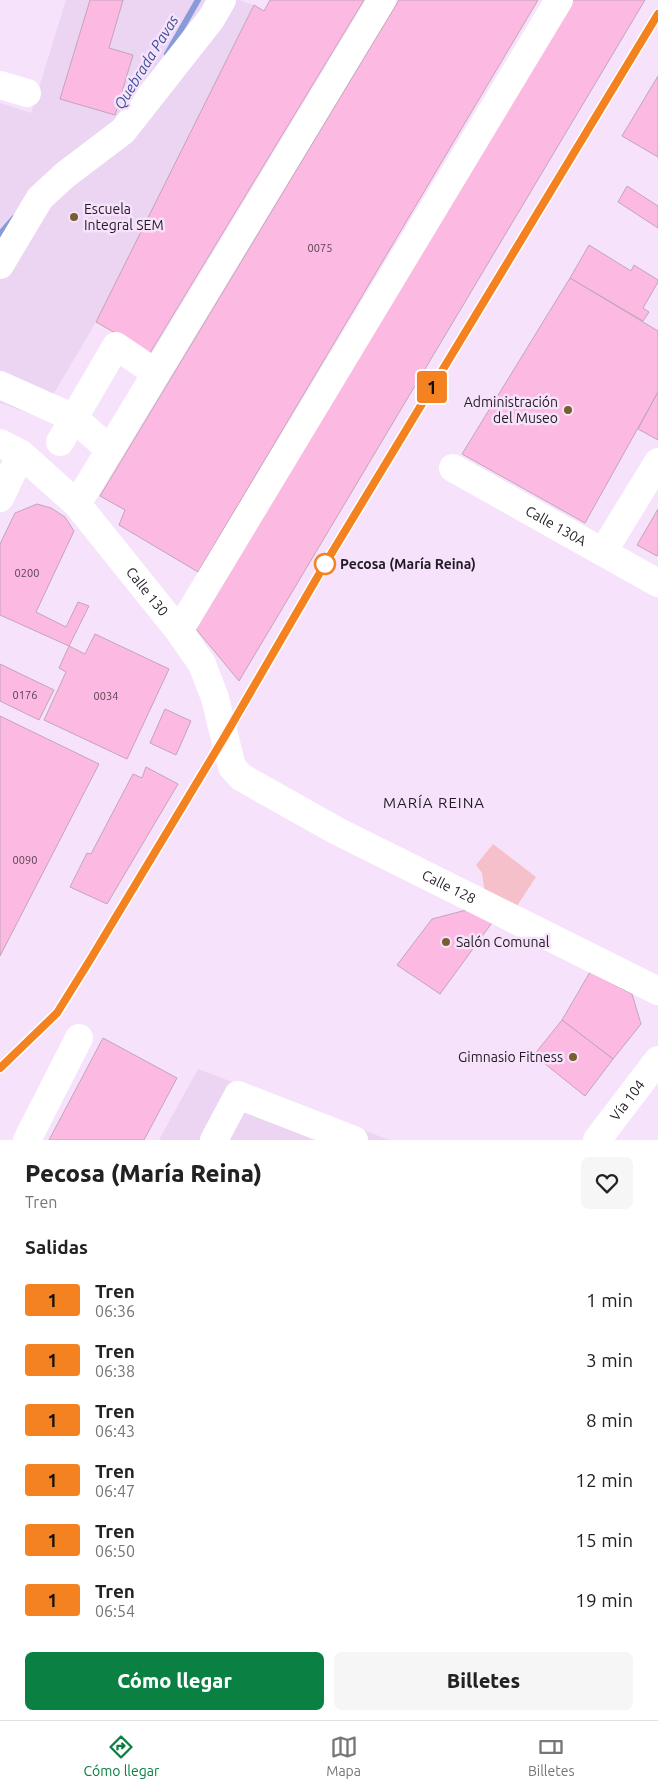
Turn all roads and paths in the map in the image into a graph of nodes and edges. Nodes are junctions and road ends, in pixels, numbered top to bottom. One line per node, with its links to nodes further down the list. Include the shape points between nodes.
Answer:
1 (222, 0): 6 (street, via 123,132 40,198)
2 (382, 0): 7 (street)
3 (559, 0): 19 (street)
4 (0, 85): 5 (street)
5 (27, 93)
6 (0, 265)
7 (156, 373): 9 (street, via 116,346); 12 (street)
8 (0, 385): 9 (street)
9 (74, 418): 10 (street); 12 (street)
10 (60, 442)
11 (11, 448): 15 (street); 16 (street, Calle 130)
12 (110, 450): 16 (street)
13 (658, 462): 17 (street)
14 (453, 468): 17 (street, Calle 130A)
15 (0, 498)
16 (77, 504): 19 (street, Calle 130)
17 (603, 552): 18 (street, Calle 130A)
18 (658, 583)
19 (179, 631): 20 (street, Calle 130, via 202,664 216,698 232,767)
20 (241, 777): 21 (street, Calle 128, via 337,831)
21 (658, 991)
22 (79, 1038): 24 (street)
23 (658, 1060): 27 (street, Vía 104)
24 (26, 1140)
25 (214, 1140): 26 (street, via 238,1095)
26 (354, 1140)
27 (597, 1140)

